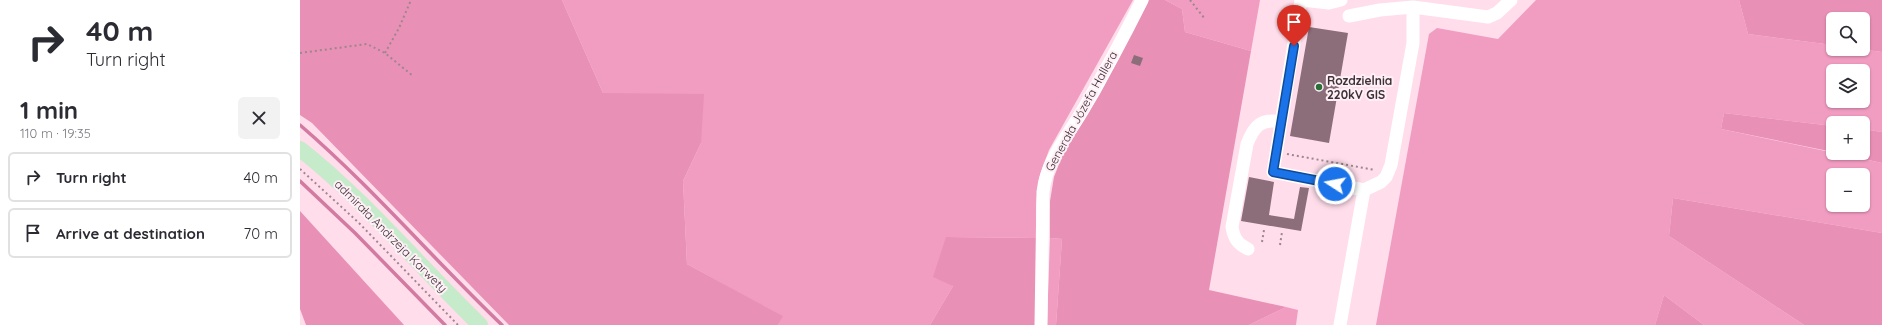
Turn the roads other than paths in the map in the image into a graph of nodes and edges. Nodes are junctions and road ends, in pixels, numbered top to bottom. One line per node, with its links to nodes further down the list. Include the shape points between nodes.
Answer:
1 (1142, 0): 12 (street, Generała Józefa Hallera, via 1092,94 1052,158 1045,176)
2 (1302, 0): 3 (street, via 1329,3); 7 (street)
3 (1341, 0)
4 (1511, 0): 5 (street, via 1497,13 1488,17)
5 (1413, 7): 6 (street); 9 (street, via 1413,43 1391,165 1386,177)
6 (1349, 16)
7 (1281, 122): 9 (street, via 1273,172); 10 (street, via 1261,122 1252,132 1247,144 1232,228 1234,237 1240,245)
8 (300, 149): 11 (main road, admirała Andrzeja Karwety, via 370,214)
9 (1364, 190): 13 (street)
10 (1248, 249)
11 (480, 325)
12 (1041, 325)
13 (1340, 325)

